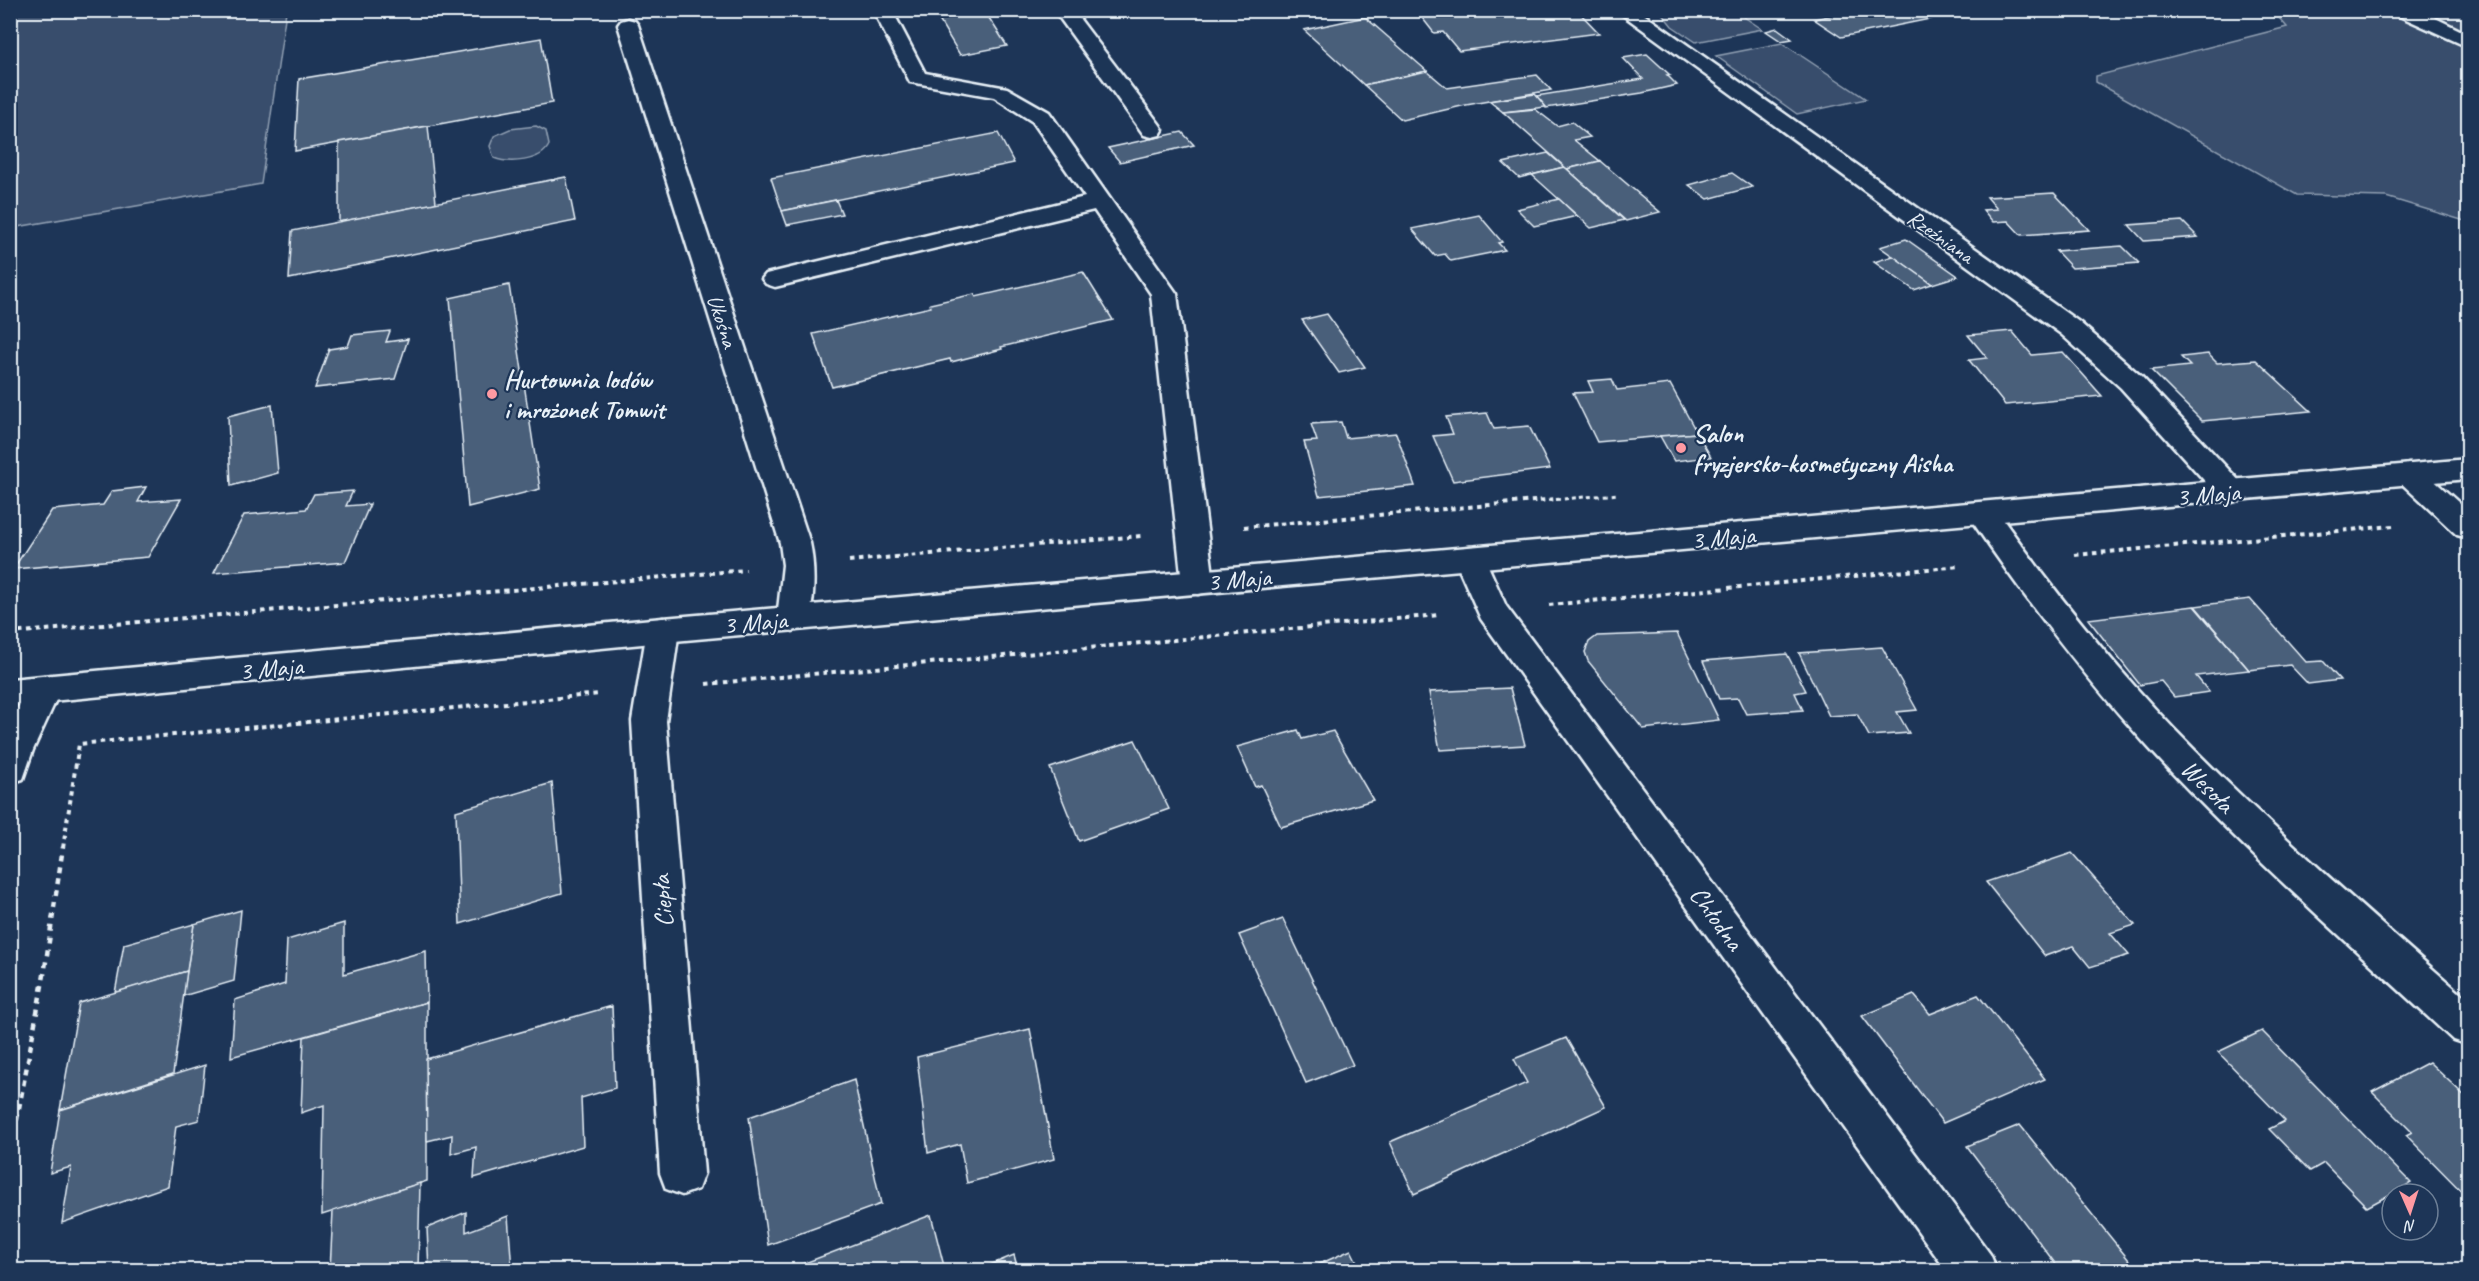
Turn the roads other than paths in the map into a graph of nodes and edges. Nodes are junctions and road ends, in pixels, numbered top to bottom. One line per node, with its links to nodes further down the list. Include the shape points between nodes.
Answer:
1 (882, 10): 8 (street, via 917,78 1000,92 1041,117)
2 (1063, 10): 7 (street)
3 (1624, 10): 12 (street, Rzeźniana, via 2070,328 2131,382)
4 (2402, 10): 6 (street)
5 (628, 26): 17 (street, Ukośna, via 795,543 799,566)
6 (2469, 41)
7 (1152, 130)
8 (1100, 201): 9 (street); 16 (street, via 1164,294)
9 (775, 279)
10 (2469, 469): 11 (street, 3 Maja)
11 (2409, 474): 12 (street, 3 Maja); 14 (street)
12 (2232, 492): 13 (street, 3 Maja)
13 (1983, 514): 15 (street, 3 Maja); 21 (street, Wesoła, via 2099,668 2188,766 2258,836)
14 (2469, 528)
15 (1470, 558): 16 (street, 3 Maja); 23 (street, Chłodna, via 1492,610)
16 (1198, 583): 17 (street, 3 Maja)
17 (793, 619): 18 (street, 3 Maja)
18 (663, 630): 19 (street, 3 Maja); 22 (street, Ciepła, via 649,721)
19 (27, 691): 20 (street)
20 (10, 769)
21 (2469, 1026)
22 (682, 1173)
23 (1974, 1270)

